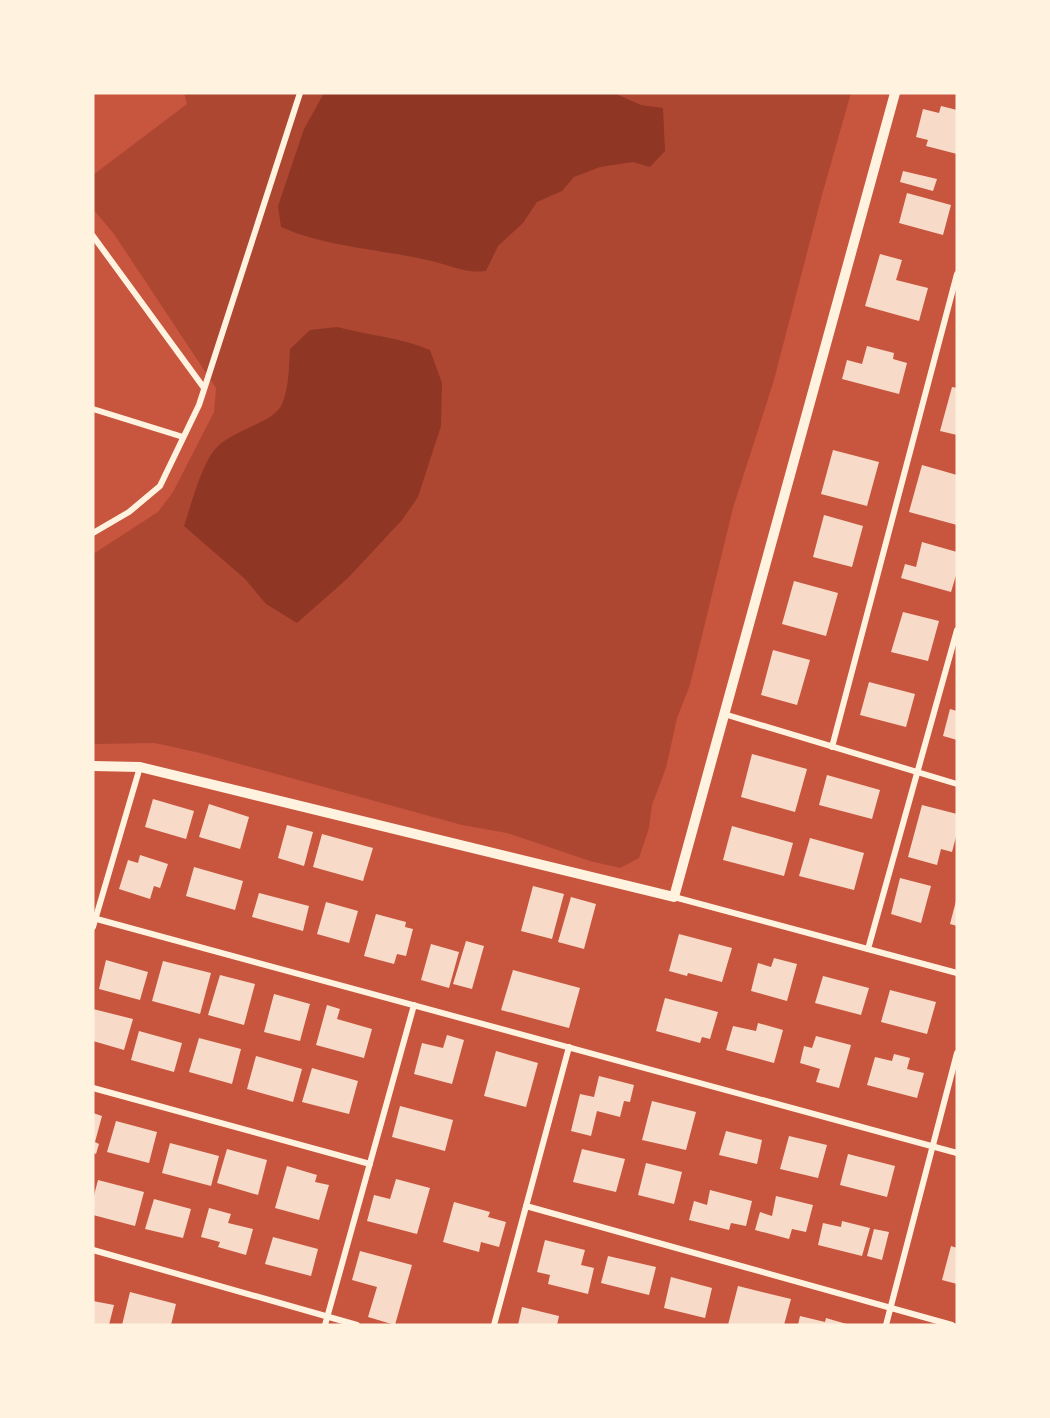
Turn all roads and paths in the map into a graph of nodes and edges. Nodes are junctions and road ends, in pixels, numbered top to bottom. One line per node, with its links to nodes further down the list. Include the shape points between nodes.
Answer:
1 (300, 93): 5 (street)
2 (895, 93): 10 (street)
3 (93, 236): 5 (street)
4 (957, 274): 11 (street)
5 (204, 388): 7 (street)
6 (93, 409): 7 (street)
7 (183, 437): 8 (street, via 160,486 129,512)
8 (93, 532)
9 (957, 630): 14 (street)
10 (724, 714): 11 (street); 16 (street)
11 (832, 747): 14 (street)
12 (93, 766): 13 (street)
13 (140, 766): 16 (street); 17 (street)
14 (917, 772): 15 (street); 19 (street)
15 (957, 784)
16 (674, 897): 19 (street)
17 (94, 918): 18 (street); 21 (street)
18 (93, 927)
19 (868, 949): 20 (street)
20 (957, 973)
21 (414, 1005): 22 (street); 27 (street)
22 (569, 1047): 25 (street); 28 (street)
23 (957, 1053): 25 (street)
24 (93, 1088): 27 (street)
25 (933, 1146): 26 (street); 30 (street)
26 (957, 1153)
27 (370, 1164): 31 (street)
28 (526, 1206): 30 (street); 34 (street)
29 (93, 1250): 31 (street)
30 (890, 1308): 35 (street); 36 (street)
31 (327, 1317): 32 (street); 33 (street)
32 (325, 1325)
33 (357, 1325)
34 (494, 1325)
35 (885, 1325)
36 (952, 1325)

